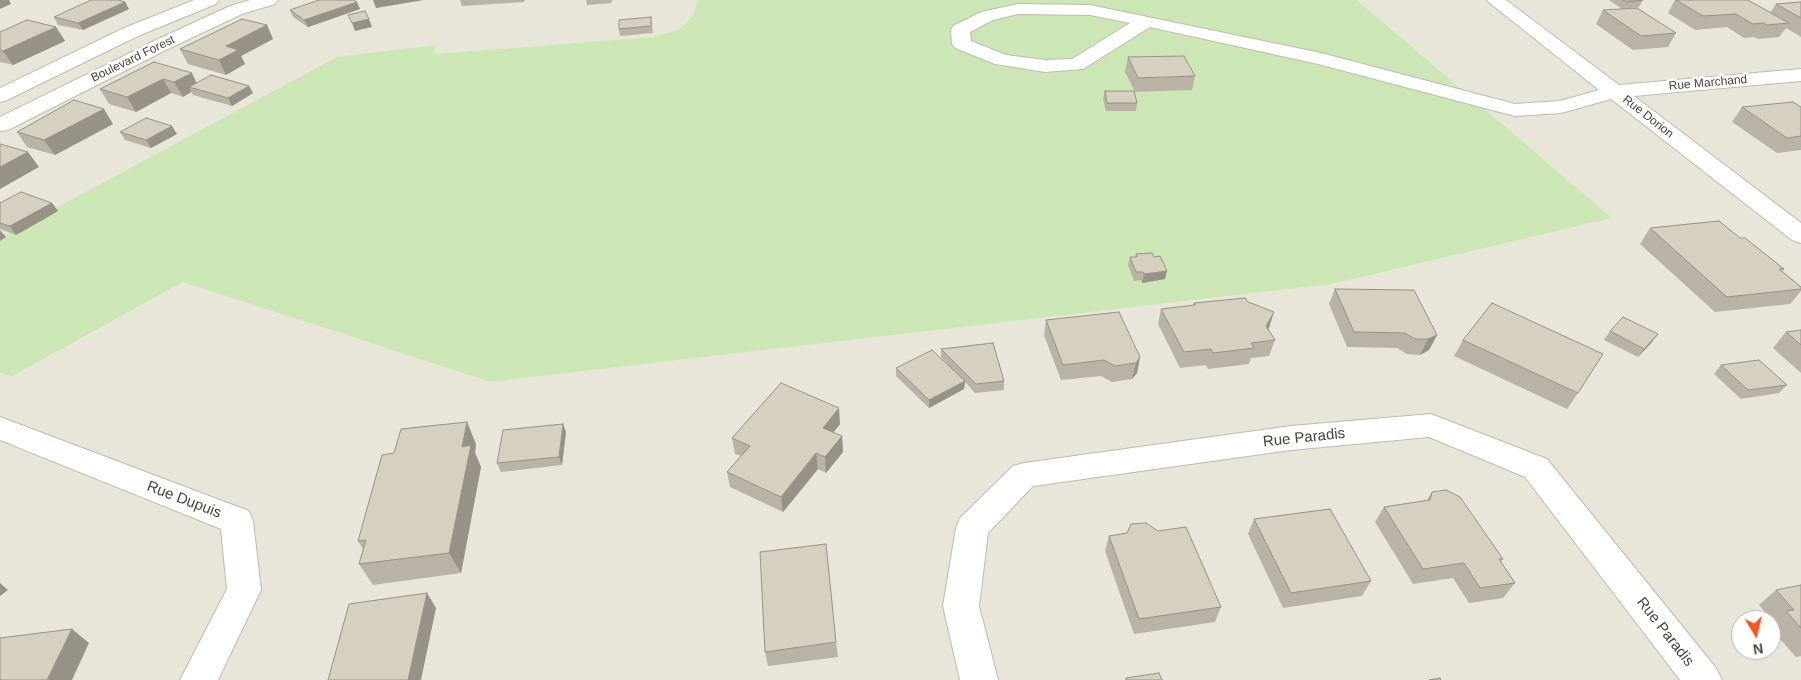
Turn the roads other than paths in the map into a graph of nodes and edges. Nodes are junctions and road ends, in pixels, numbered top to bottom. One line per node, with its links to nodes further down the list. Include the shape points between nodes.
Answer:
1 (210, 0): 7 (street, Boulevard Forest, via 131,32)
2 (269, 0): 8 (street, Boulevard Forest, via 236,10)
3 (1495, 0): 6 (street, Rue Dorion)
4 (1147, 21): 4 (street, Rue Marchand, via 1076,65 1045,66 1002,60 962,44 960,30 987,16 1018,9 1090,10); 6 (street, Rue Marchand, via 1321,59 1515,110 1561,107)
5 (1801, 75): 6 (street, Rue Marchand)
6 (1615, 92): 9 (street, Rue Dorion)
7 (0, 96)
8 (0, 125)
9 (1801, 234)
10 (0, 428): 11 (street, Rue Dupuis, via 237,521 244,590)
11 (199, 680)
12 (978, 680): 13 (street, Rue Paradis, via 961,606 972,528 1024,475 1291,438 1431,425 1536,468)
13 (1703, 680)

